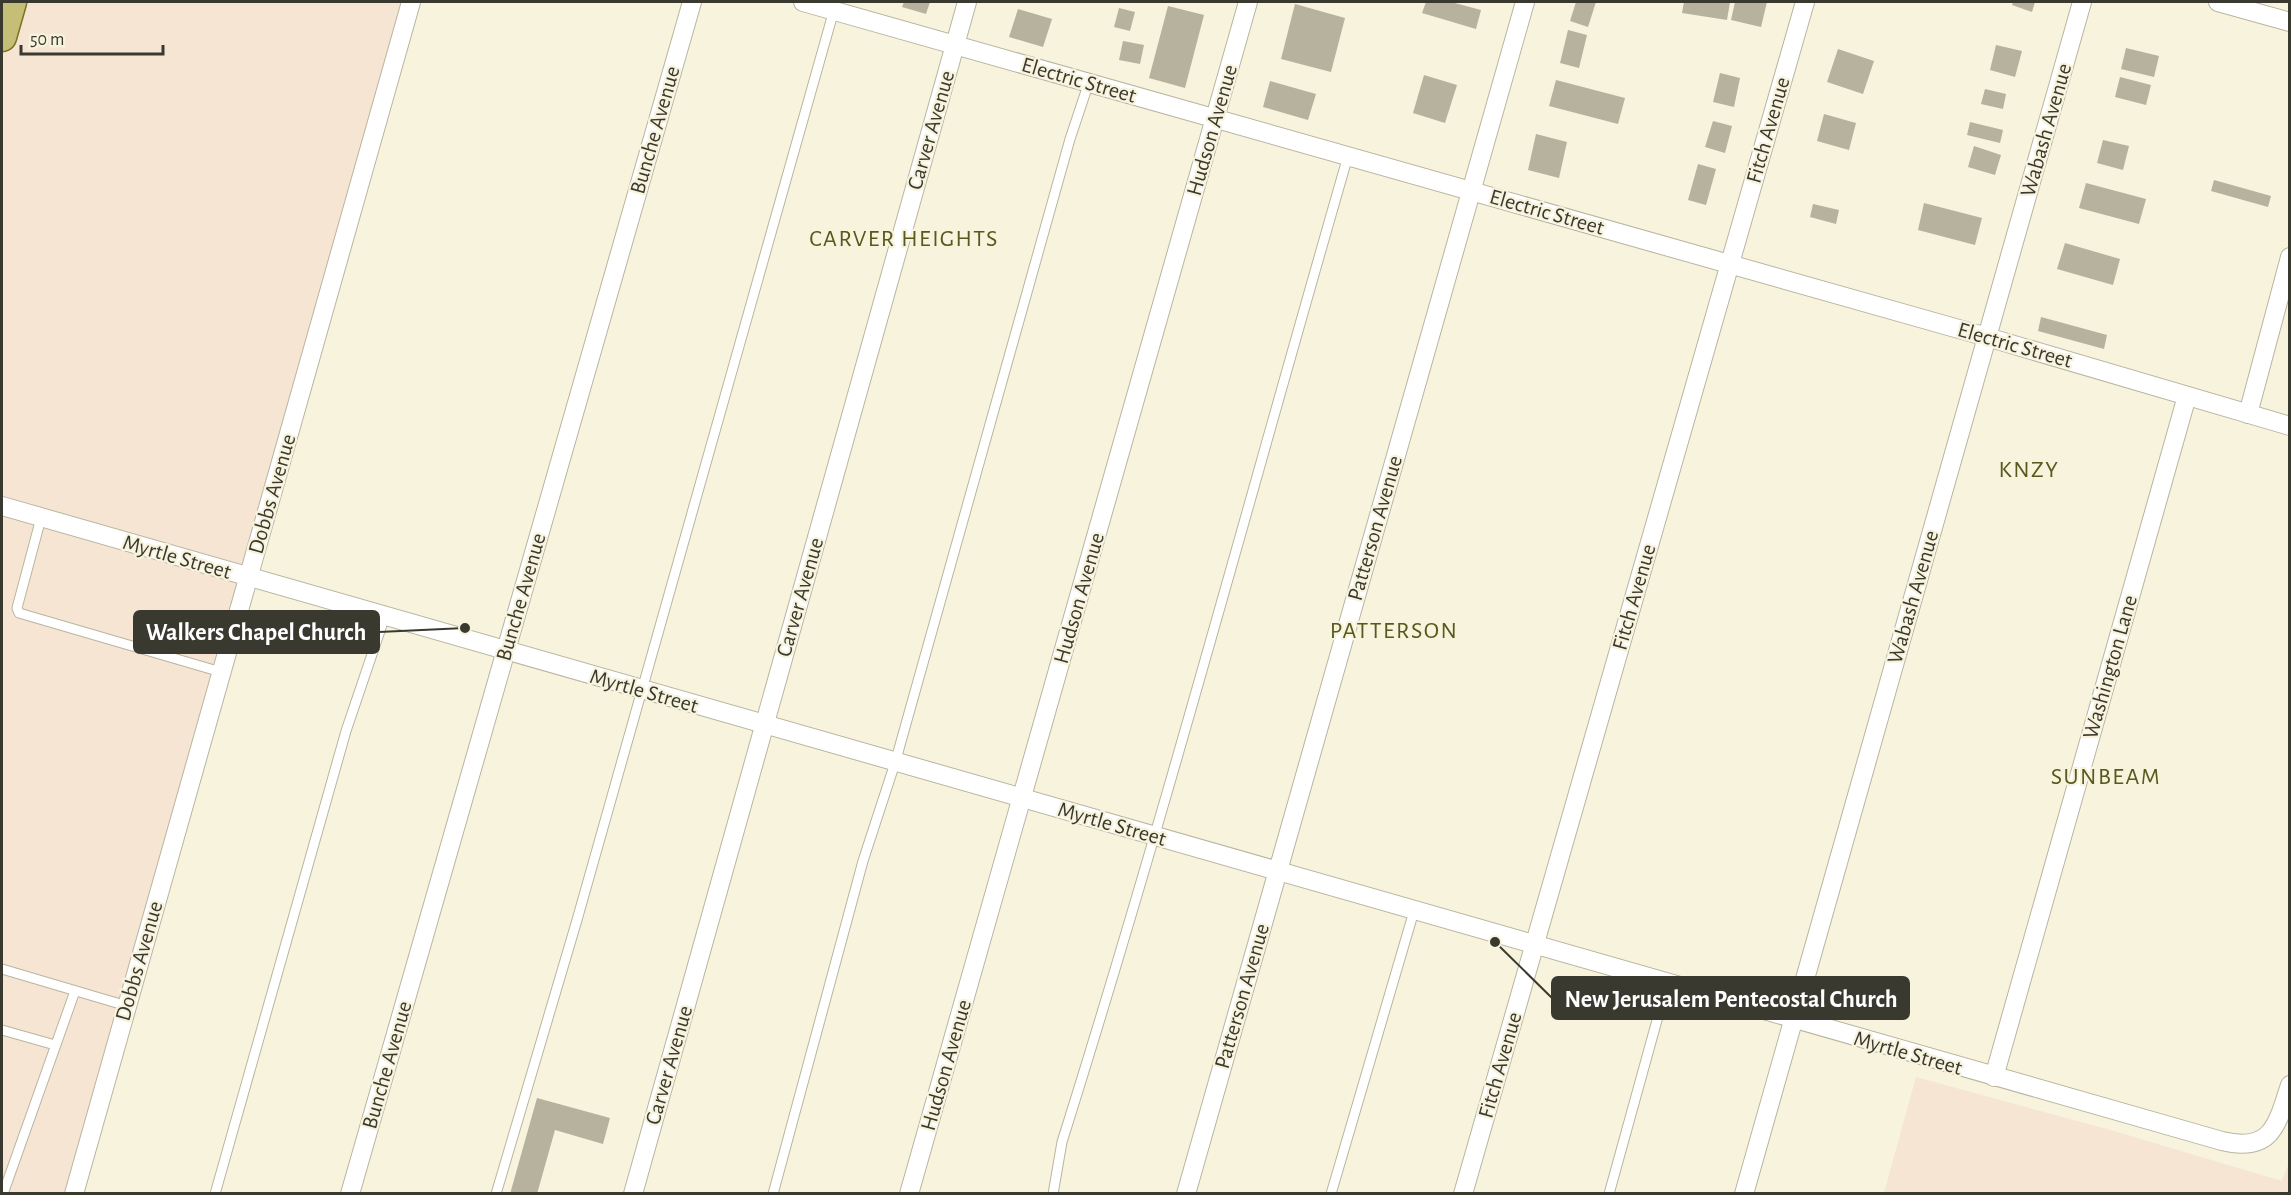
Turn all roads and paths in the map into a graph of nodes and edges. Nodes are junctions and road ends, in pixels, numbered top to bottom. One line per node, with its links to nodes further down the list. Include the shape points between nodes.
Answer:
1 (12, 2): 13 (main road)
2 (411, 2): 27 (street, Dobbs Avenue)
3 (692, 2): 29 (street, Bunche Avenue)
4 (804, 2): 11 (street, Electric Street)
5 (967, 2): 14 (street, Carver Avenue)
6 (1248, 2): 16 (street, Hudson Avenue)
7 (1525, 2): 18 (street, Patterson Avenue)
8 (1804, 2): 20 (street, Fitch Avenue)
9 (2082, 2): 21 (street, Wabash Avenue)
10 (2218, 2): 12 (street)
11 (834, 10): 14 (street, Electric Street); 31 (lane)
12 (2289, 22)
13 (2, 37)
14 (955, 44): 15 (street, Electric Street); 32 (street, Carver Avenue)
15 (1089, 82): 16 (street, Electric Street); 33 (lane)
16 (1215, 118): 17 (street, Electric Street); 34 (street, Hudson Avenue)
17 (1348, 156): 18 (street, Electric Street); 35 (lane)
18 (1471, 190): 20 (street, Electric Street); 36 (street, Patterson Avenue)
19 (2289, 257): 23 (street)
20 (1729, 264): 21 (street, Electric Street); 38 (street, Fitch Avenue)
21 (1987, 337): 22 (street, Electric Street); 43 (street, Wabash Avenue)
22 (2187, 396): 23 (street, Electric Street); 46 (street, Washington Lane)
23 (2248, 414): 24 (street, Electric Street)
24 (2289, 426)
25 (2, 506): 26 (street, Myrtle Street)
26 (41, 518): 27 (street, Myrtle Street); 30 (lane, via 17,608 19,613)
27 (248, 577): 28 (street, Myrtle Street); 30 (street, Dobbs Avenue)
28 (385, 616): 29 (street, Myrtle Street); 50 (lane, via 346,731)
29 (506, 651): 31 (street, Myrtle Street); 51 (street, Bunche Avenue)
30 (221, 672): 42 (street, Dobbs Avenue)
31 (641, 690): 32 (street, Myrtle Street); 52 (lane)
32 (764, 725): 33 (street, Myrtle Street); 53 (street, Carver Avenue)
33 (895, 763): 34 (street, Myrtle Street); 54 (lane, via 863,861)
34 (1022, 799): 35 (street, Myrtle Street); 55 (street, Hudson Avenue)
35 (1156, 837): 36 (street, Myrtle Street); 56 (lane, via 1062,1142)
36 (1277, 872): 37 (street, Myrtle Street); 57 (street, Patterson Avenue)
37 (1414, 911): 38 (street, Myrtle Street); 58 (lane)
38 (1534, 946): 40 (street, Myrtle Street); 59 (street, Fitch Avenue)
39 (2, 969): 41 (lane)
40 (1668, 984): 43 (street, Myrtle Street); 60 (lane)
41 (75, 991): 42 (lane); 45 (lane)
42 (127, 1006): 49 (street, Dobbs Avenue)
43 (1793, 1020): 46 (street, Myrtle Street); 61 (street, Wabash Avenue)
44 (2, 1030): 45 (lane)
45 (55, 1045): 48 (lane)
46 (1994, 1077): 47 (street, Myrtle Street, via 2240,1145 2253,1144 2270,1134)
47 (2289, 1085)
48 (3, 1194)
49 (74, 1194)
50 (215, 1194)
51 (350, 1194)
52 (496, 1194)
53 (633, 1194)
54 (772, 1194)
55 (909, 1194)
56 (1053, 1194)
57 (1186, 1194)
58 (1331, 1194)
59 (1463, 1194)
60 (1610, 1194)
61 (1744, 1194)

